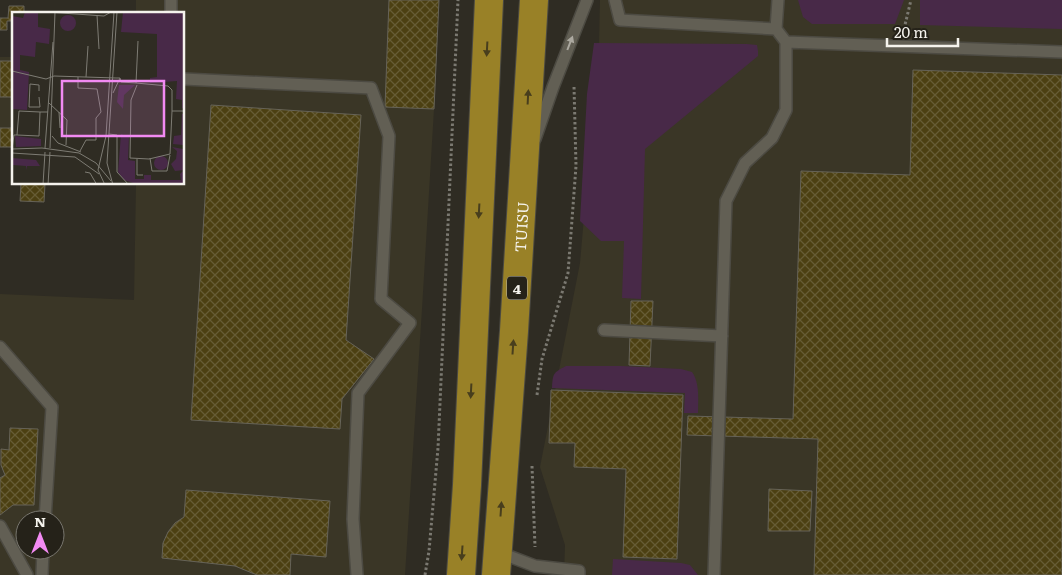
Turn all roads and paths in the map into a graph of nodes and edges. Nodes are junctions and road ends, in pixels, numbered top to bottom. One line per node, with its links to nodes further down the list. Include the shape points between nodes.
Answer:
1 (458, 0): 28 (path, via 438,448 430,551)
2 (489, 0): 29 (highway, one-way to 29)
3 (534, 0): 14 (highway, TUISU / 4, one-way to 3)
4 (587, 0): 14 (lane, one-way to 4)
5 (615, 0): 8 (lane, via 620,20)
6 (778, 0): 8 (lane)
7 (911, 0): 10 (path)
8 (776, 29): 9 (lane)
9 (786, 42): 10 (lane); 16 (lane, via 786,110 772,138 745,163 726,201)
10 (900, 46): 11 (lane)
11 (1062, 52)
12 (185, 79): 27 (lane, via 371,88 388,136 381,299 410,323 358,393 353,519)
13 (574, 86): 18 (path, via 576,166 568,273 542,359)
14 (524, 171): 23 (highway, TUISU / 4, one-way to 14)
15 (604, 330): 16 (lane)
16 (722, 336): 31 (lane)
17 (0, 347): 20 (lane, via 52,406)
18 (537, 396)
19 (532, 461): 24 (path)
20 (46, 510)
21 (0, 526): 25 (lane)
22 (43, 560): 26 (lane)
23 (497, 564): 24 (lane)
24 (535, 566): 30 (lane, via 579,570)
25 (27, 575)
26 (42, 575)
27 (357, 575)
28 (425, 575)
29 (461, 575)
30 (579, 575)
31 (714, 575)

